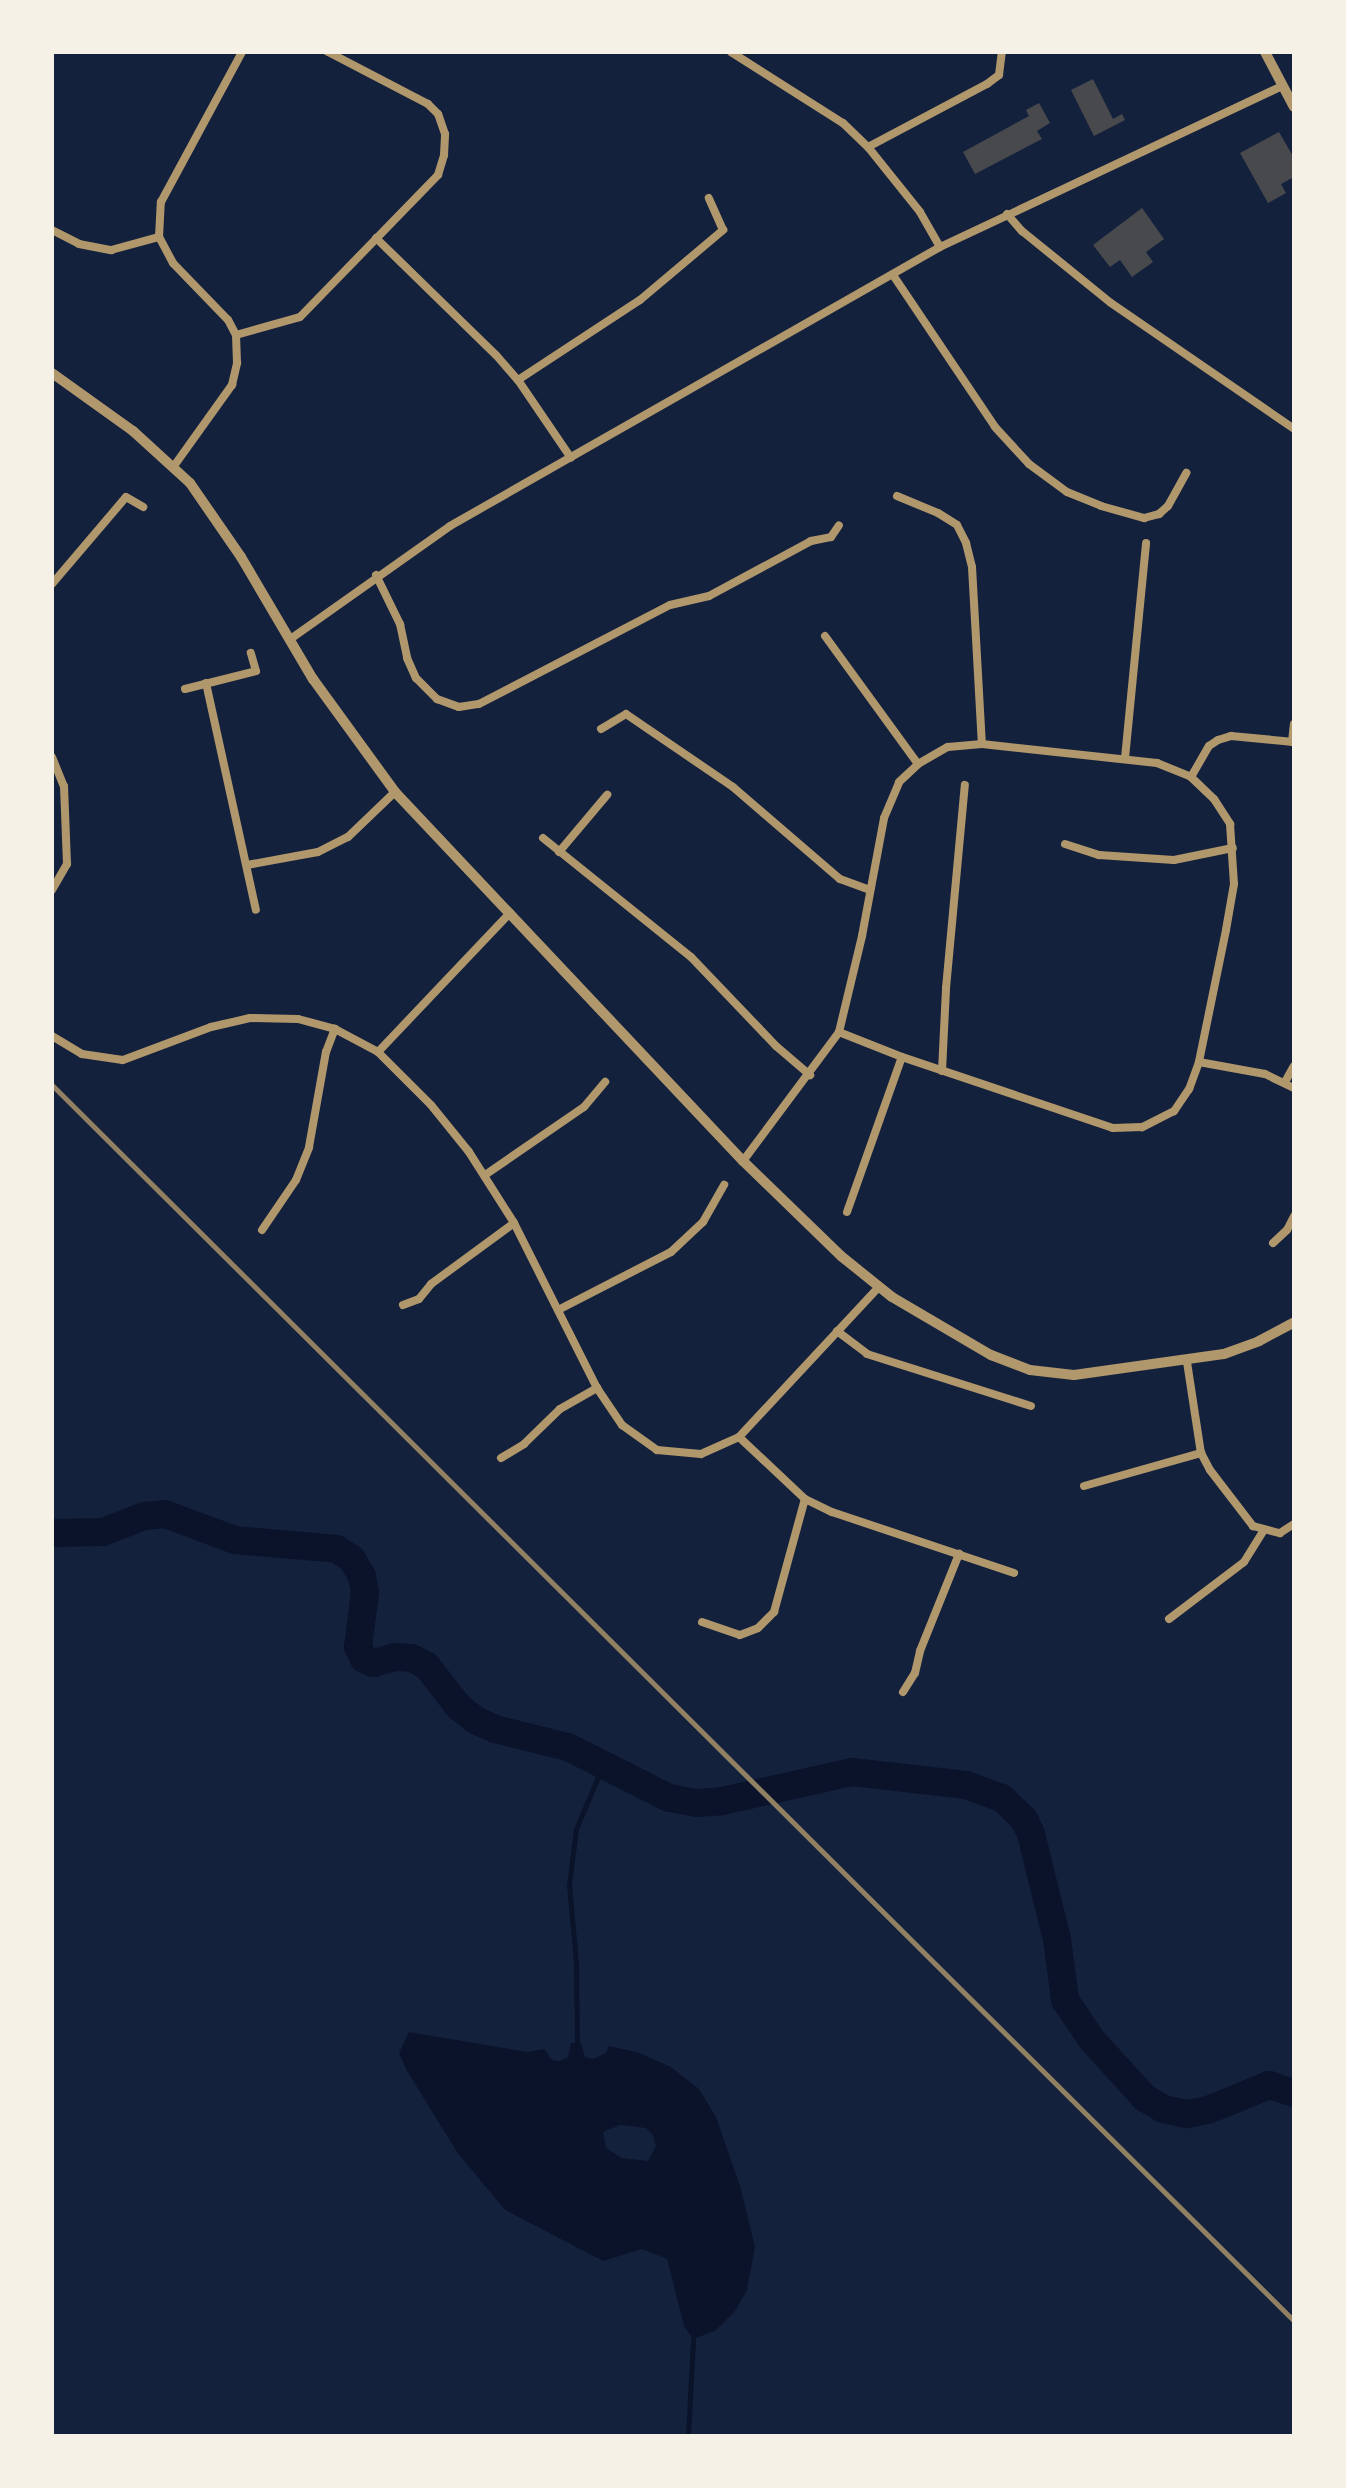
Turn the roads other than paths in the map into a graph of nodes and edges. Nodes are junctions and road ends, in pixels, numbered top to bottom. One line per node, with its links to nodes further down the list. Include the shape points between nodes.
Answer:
1 (242, 52): 12 (street, via 161,202)
2 (328, 52): 13 (street, via 428,104 445,134 438,175)
3 (731, 52): 8 (street, via 843,123)
4 (1002, 52): 8 (street, via 999,75 987,84)
5 (1265, 52): 6 (street)
6 (1282, 86): 7 (street); 10 (street)
7 (1294, 107)
8 (868, 147): 14 (street, via 920,212)
9 (709, 198): 18 (street, via 723,230 640,300)
10 (1007, 214): 14 (street); 19 (street, via 1111,303)
11 (52, 230): 12 (street, via 79,244 111,250)
12 (159, 237): 16 (street, via 173,263)
13 (376, 238): 16 (street, via 300,317); 18 (street)
14 (940, 247): 15 (street)
15 (893, 275): 20 (street); 22 (street, via 995,427 1029,464 1067,492 1144,518 1168,506)
16 (236, 335): 21 (street, via 232,385)
17 (52, 373): 21 (street)
18 (518, 380): 20 (street)
19 (1294, 429)
20 (571, 458): 27 (street)
21 (174, 466): 30 (street, via 218,521)
22 (1186, 473)
23 (897, 496): 37 (street, via 957,525 966,543 972,567)
24 (143, 507): 28 (street, via 126,497)
25 (839, 525): 27 (street, via 831,537 811,541 709,596 660,610 479,704 459,707 437,699 416,678 400,624)
26 (1146, 543): 39 (street)
27 (376, 575): 30 (street)
28 (52, 584)
29 (825, 636): 40 (street)
30 (289, 640): 43 (street)
31 (251, 653): 32 (street, via 256,671)
32 (206, 683): 33 (street); 49 (street)
33 (185, 689)
34 (1294, 724): 36 (street)
35 (601, 729): 51 (street, via 626,714 733,787 840,879)
36 (1293, 742): 41 (street, via 1231,736 1218,740)
37 (982, 744): 39 (street); 40 (street, via 948,747)
38 (52, 757): 50 (street, via 64,786 67,864)
39 (1125, 758): 41 (street, via 1157,763)
40 (918, 764): 51 (street, via 889,801)
41 (1191, 777): 47 (street, via 1230,824)
42 (965, 785): 61 (street)
43 (395, 792): 49 (street, via 348,837 318,852); 53 (street)
44 (607, 795): 48 (street)
45 (543, 838): 48 (street)
46 (1065, 844): 47 (street, via 1099,855 1174,860)
47 (1233, 848): 59 (street, via 1234,884)
48 (559, 852): 62 (street, via 691,957)
49 (247, 865): 52 (street)
50 (52, 890)
51 (870, 890): 55 (street)
52 (256, 910)
53 (510, 913): 57 (street); 66 (street)
54 (335, 1029): 56 (street, via 298,1019 250,1018 123,1060 82,1054); 57 (street); 72 (street, via 309,1147 296,1180)
55 (839, 1032): 58 (street); 62 (street)
56 (52, 1036)
57 (378, 1052): 67 (street, via 431,1105)
58 (902, 1057): 61 (street); 69 (street)
59 (1199, 1062): 61 (street, via 1174,1111 1142,1127 1113,1128); 64 (street)
60 (1294, 1066): 64 (street)
61 (942, 1071)
62 (810, 1075): 66 (street)
63 (605, 1082): 67 (street, via 584,1107)
64 (1285, 1082): 65 (street)
65 (1294, 1088)
66 (743, 1161): 74 (street)
67 (485, 1175): 71 (street)
68 (724, 1185): 76 (street, via 703,1222 671,1252)
69 (847, 1212)
70 (1294, 1216): 73 (street)
71 (514, 1223): 75 (street, via 431,1284 419,1299); 76 (street)
72 (262, 1230)
73 (1273, 1243)
74 (879, 1287): 78 (street); 79 (street, via 939,1328 1030,1370 1074,1375)
75 (403, 1305)
76 (560, 1309): 80 (street)
77 (1294, 1322): 79 (street, via 1248,1345)
78 (837, 1331): 81 (street, via 867,1354); 82 (street)
79 (1187, 1362): 83 (street)
80 (597, 1388): 82 (street, via 622,1425 657,1450 701,1454); 84 (street, via 560,1409)
81 (1031, 1406)
82 (739, 1437): 86 (street)
83 (1201, 1453): 85 (street); 88 (street, via 1253,1526)
84 (501, 1458)
85 (1084, 1486)
86 (805, 1499): 89 (street); 92 (street, via 774,1612 758,1628 740,1635)
87 (1294, 1524): 88 (street, via 1280,1533)
88 (1263, 1531): 91 (street, via 1244,1562)
89 (959, 1554): 90 (street); 93 (street)
90 (1014, 1573)
91 (1169, 1619)
92 (702, 1622)
93 (903, 1692)

